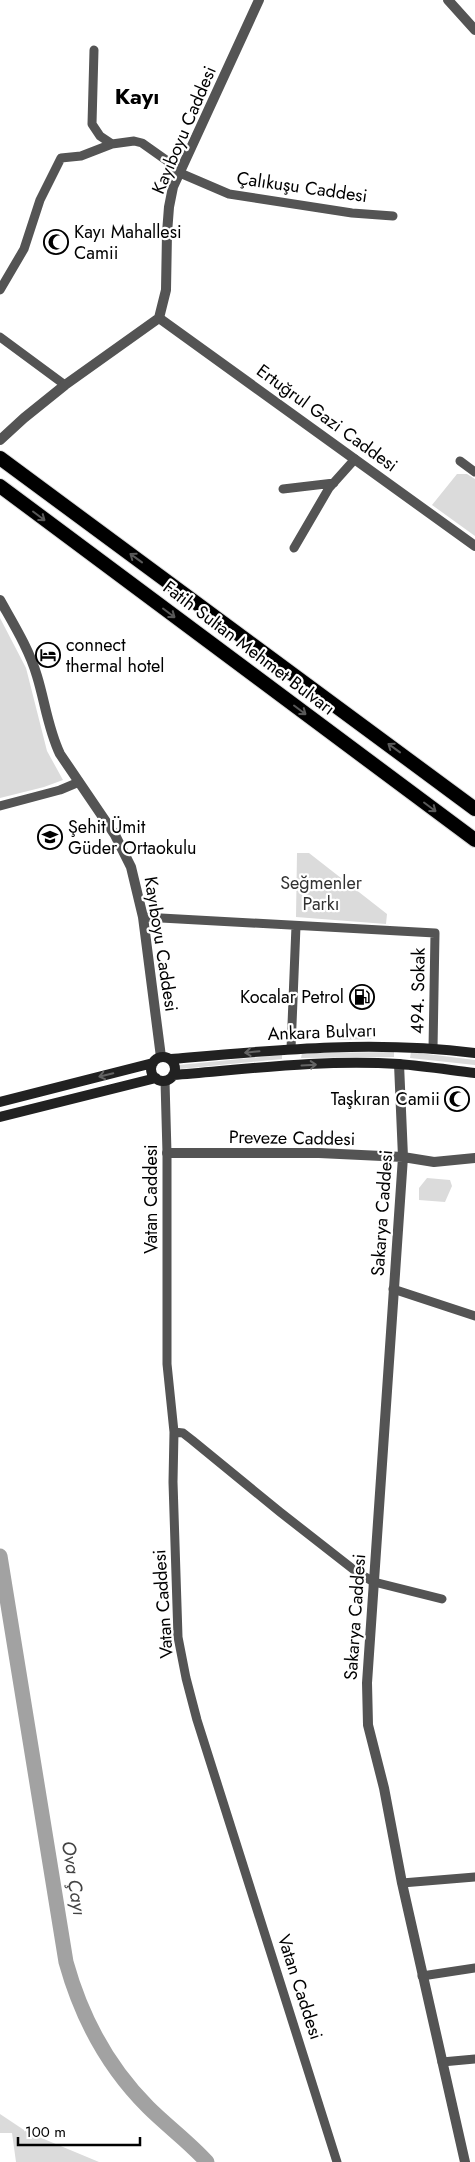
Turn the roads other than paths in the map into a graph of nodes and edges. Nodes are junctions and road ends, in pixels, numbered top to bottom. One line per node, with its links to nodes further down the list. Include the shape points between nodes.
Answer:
1 (259, 0): 6 (street, Kayıboyu Caddesi)
2 (448, 0): 3 (street)
3 (475, 30)
4 (94, 50): 5 (street, via 92,124 100,136)
5 (112, 144): 6 (street, Çalıkuşu Caddesi, via 142,143); 8 (street, Çalıkuşu Caddesi, via 90,154 61,158 40,200 24,249)
6 (180, 173): 7 (street, Çalıkuşu Caddesi, via 244,197); 9 (street, Kayıboyu Caddesi, via 169,207 166,290)
7 (393, 216)
8 (0, 290)
9 (159, 318): 11 (street); 14 (street, Ertuğrul Gazi Caddesi)
10 (0, 337): 11 (street)
11 (65, 386): 12 (street)
12 (0, 440)
13 (0, 458): 25 (highway, Fatih Sultan Mehmet Bulvarı, one-way to 13)
14 (355, 459): 17 (street); 20 (street, Ertuğrul Gazi Caddesi)
15 (460, 460): 16 (street)
16 (475, 472)
17 (334, 483): 19 (street); 21 (street)
18 (0, 486): 26 (highway, Fatih Sultan Mehmet Bulvarı, one-way to 26)
19 (284, 489)
20 (475, 546)
21 (294, 548)
22 (0, 600): 23 (street, Kayıboyu Caddesi, via 30,656 54,741)
23 (79, 782): 24 (street); 27 (street, Kayıboyu Caddesi, via 125,853)
24 (0, 806)
25 (475, 808)
26 (475, 840)
27 (143, 917): 28 (street); 33 (street, Kayıboyu Caddesi)
28 (296, 926): 30 (street); 31 (street, 494. Sokak, via 435,933)
29 (400, 1046): 30 (main road, Ankara Bulvarı); 31 (main road, Ankara Bulvarı); 34 (main road)
30 (291, 1049): 33 (main road, Ankara Bulvarı, one-way to 33); 35 (main road)
31 (433, 1049): 32 (main road, Ankara Bulvarı)
32 (475, 1053)
33 (162, 1060): 37 (main road, via 152,1072); 37 (main road, via 175,1065); 38 (main road, Ankara Bulvarı, one-way to 38)
34 (399, 1064): 35 (main road, Ankara Bulvarı, one-way to 34); 36 (main road, Ankara Bulvarı); 41 (street, Sakarya Caddesi)
35 (290, 1066): 37 (main road, Ankara Bulvarı)
36 (475, 1074)
37 (165, 1078): 39 (main road, Ankara Bulvarı); 40 (street, Vatan Caddesi)
38 (0, 1102)
39 (0, 1117)
40 (167, 1153): 41 (street, Preveze Caddesi, via 319,1153); 45 (street, Vatan Caddesi, via 167,1364)
41 (403, 1157): 42 (street, Preveze Caddesi, via 434,1162); 43 (street, Sakarya Caddesi)
42 (475, 1158)
43 (393, 1290): 44 (street); 46 (street, Sakarya Caddesi)
44 (475, 1316)
45 (174, 1432): 46 (street, via 183,1433 358,1573); 54 (street, Vatan Caddesi, via 178,1637 186,1678)
46 (374, 1582): 47 (street); 49 (street, Sakarya Caddesi, via 367,1684 368,1724)
47 (442, 1598)
48 (475, 1878): 49 (street)
49 (402, 1883): 51 (street, Sakarya Caddesi)
50 (475, 1968): 51 (street)
51 (422, 1976): 53 (street, Sakarya Caddesi)
52 (475, 2059): 53 (street)
53 (442, 2062): 55 (street, Sakarya Caddesi)
54 (337, 2162)
55 (465, 2162)

